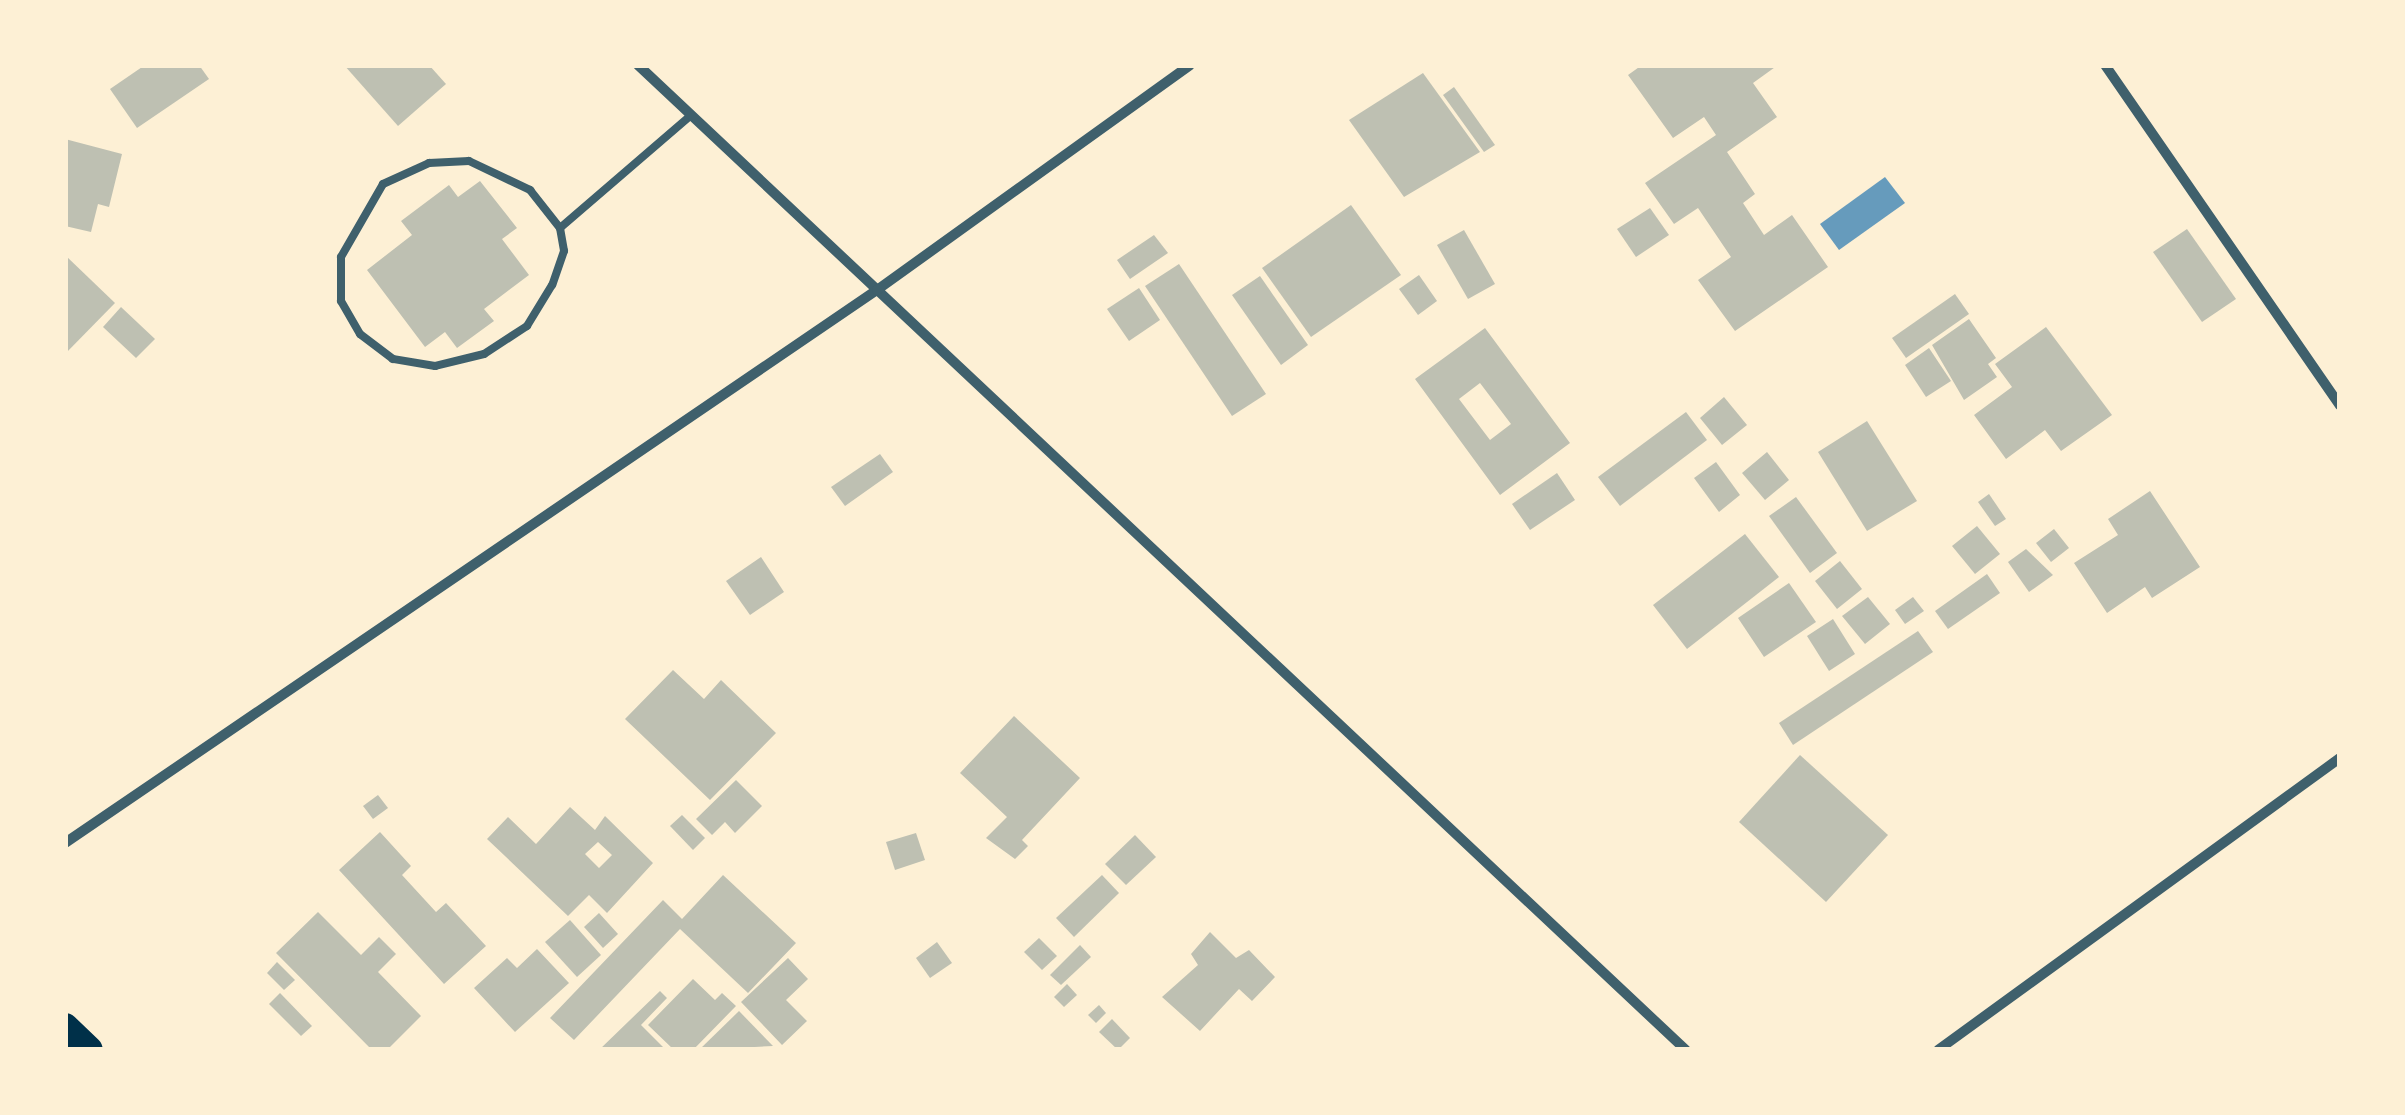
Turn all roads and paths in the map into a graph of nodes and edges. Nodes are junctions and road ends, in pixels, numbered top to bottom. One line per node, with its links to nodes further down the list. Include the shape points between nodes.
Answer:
1 (638, 65): 4 (street)
2 (1190, 65): 6 (street)
3 (2105, 65): 7 (street)
4 (690, 116): 5 (lane); 6 (street)
5 (560, 228): 5 (lane, via 564,251 528,326 484,354 435,366 394,359 360,334 341,301 342,257 362,217 383,184 428,163 469,161 496,170 530,190)
6 (877, 290): 9 (street); 12 (street)
7 (2340, 406)
8 (2340, 758): 13 (street)
9 (65, 842)
10 (65, 1027): 11 (highway)
11 (89, 1050)
12 (1686, 1050)
13 (1938, 1050)

